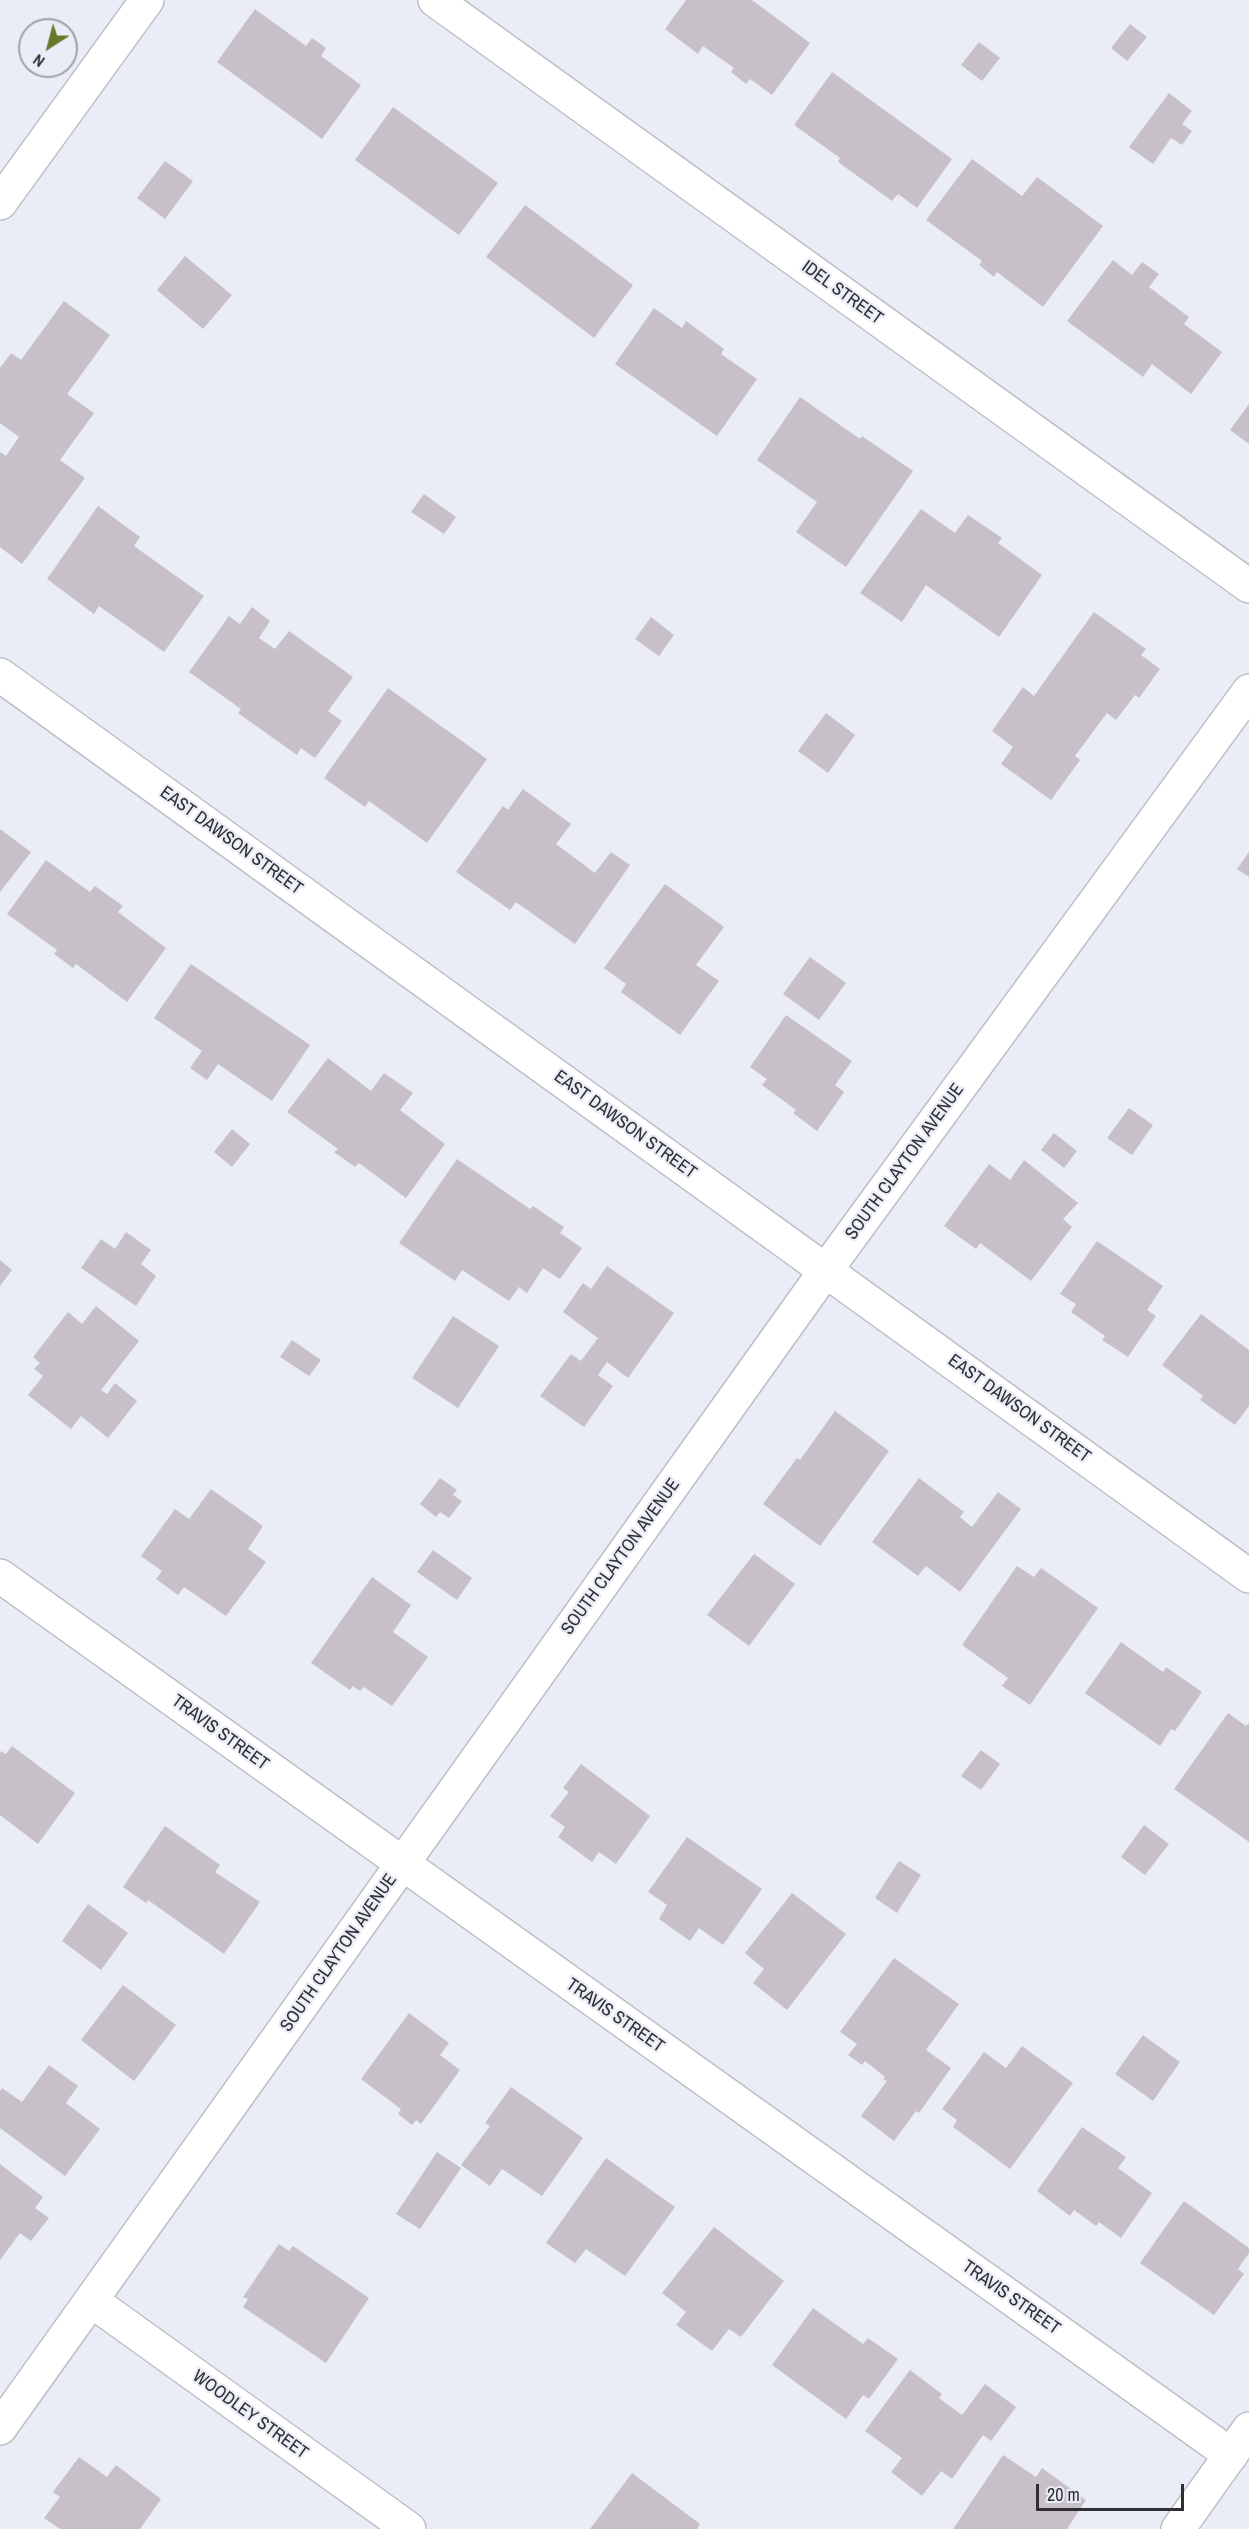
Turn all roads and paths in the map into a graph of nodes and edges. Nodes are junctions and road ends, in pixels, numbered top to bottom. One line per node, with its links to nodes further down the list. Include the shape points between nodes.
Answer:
1 (147, 0): 3 (street)
2 (435, 0): 4 (street, IDEL STREET)
3 (0, 203)
4 (1249, 586)
5 (0, 675): 7 (street, EAST DAWSON STREET)
6 (1249, 691): 7 (street, SOUTH CLAYTON AVENUE)
7 (826, 1270): 9 (street, EAST DAWSON STREET); 10 (street, SOUTH CLAYTON AVENUE)
8 (0, 1576): 10 (street, TRAVIS STREET)
9 (1249, 1576)
10 (402, 1864): 11 (street, SOUTH CLAYTON AVENUE); 13 (street, TRAVIS STREET)
11 (92, 2301): 12 (street, SOUTH CLAYTON AVENUE); 14 (street, WOODLEY STREET)
12 (0, 2428)
13 (1240, 2442): 15 (street)
14 (409, 2529)
15 (1178, 2529)

